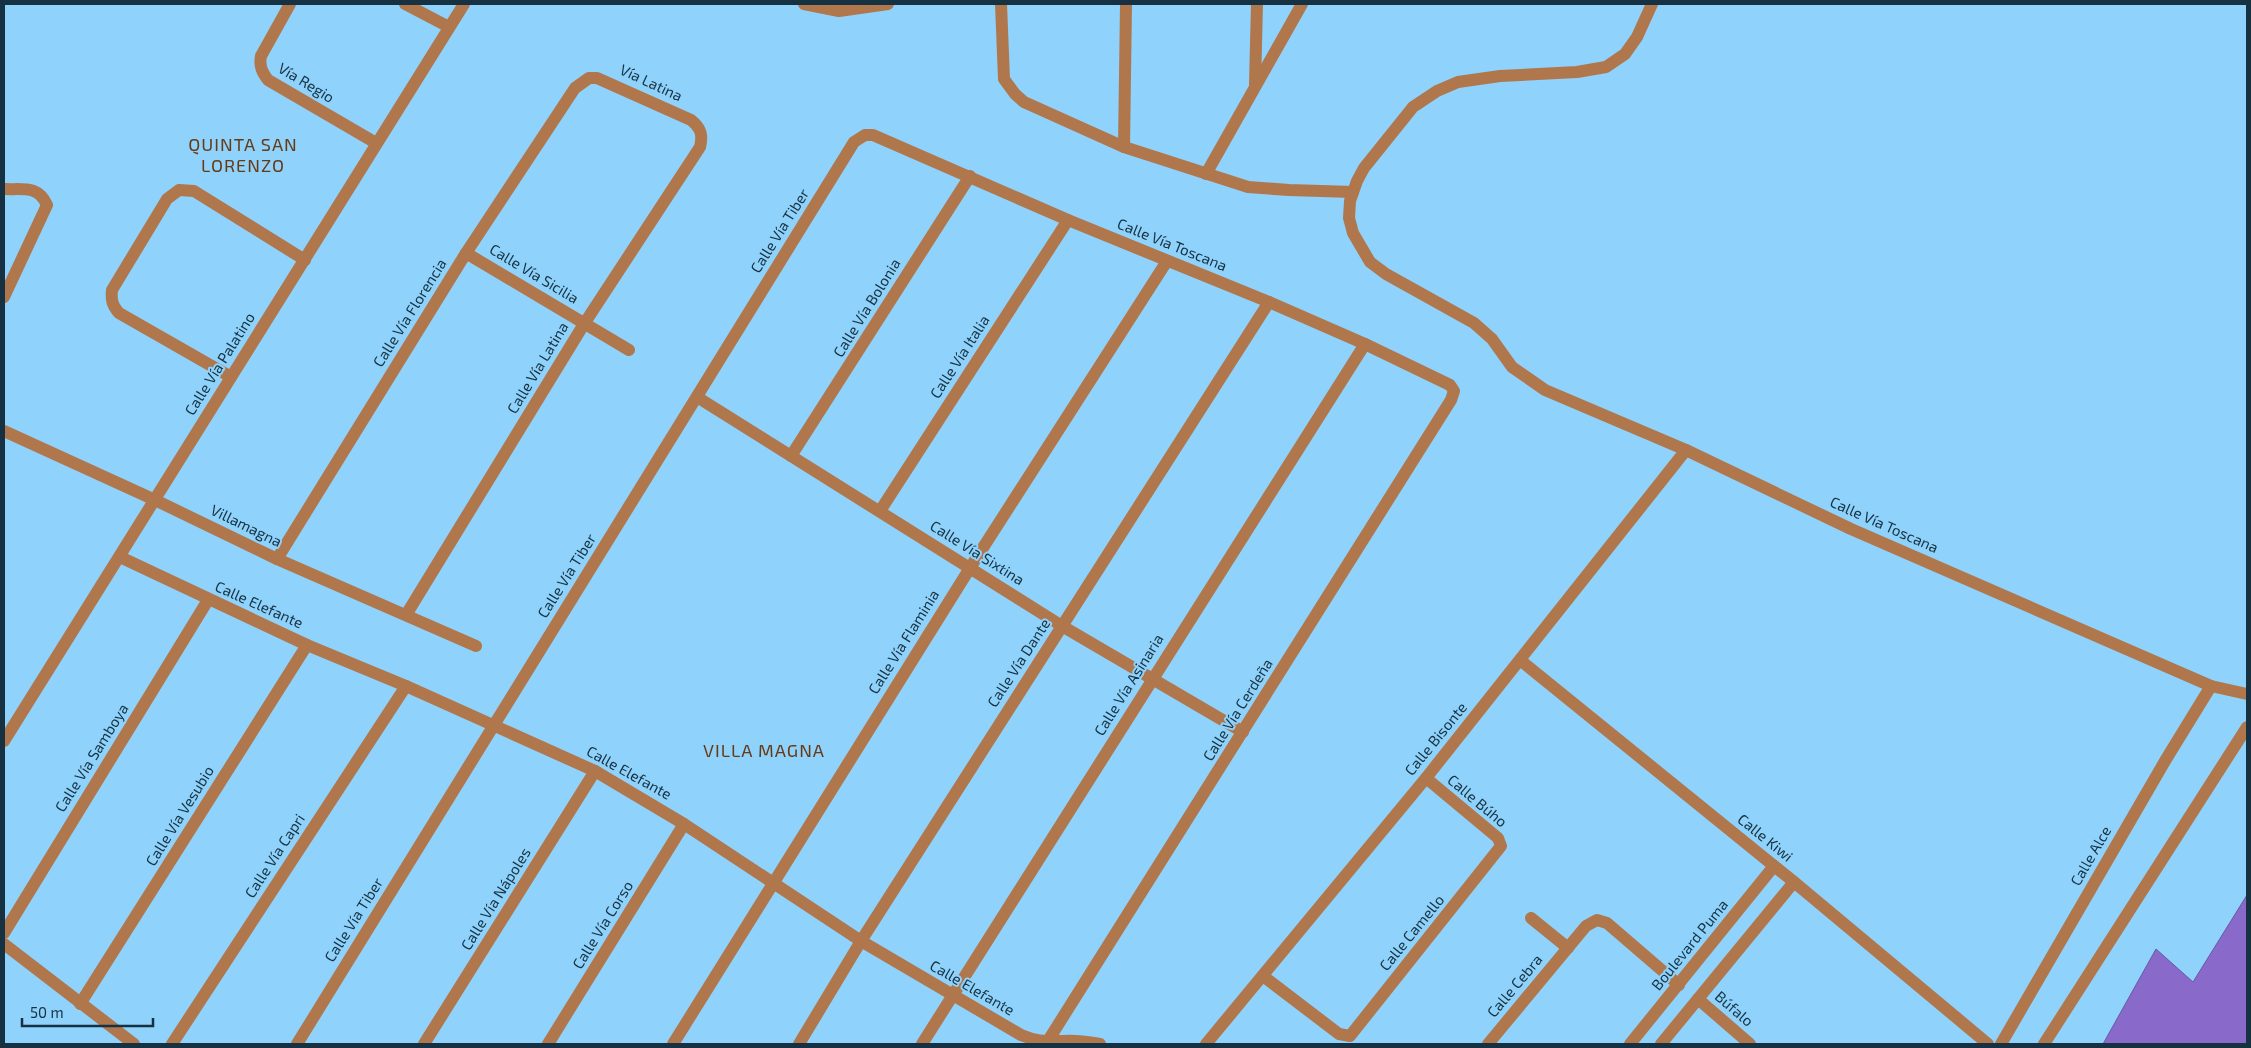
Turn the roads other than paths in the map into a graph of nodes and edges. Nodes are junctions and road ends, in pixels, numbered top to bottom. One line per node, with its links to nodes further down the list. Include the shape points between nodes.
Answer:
1 (290, 4): 16 (street, Vía Regio, via 260,56 262,74)
2 (405, 4): 11 (street)
3 (464, 4): 11 (street, Calle Vía Palatino)
4 (804, 4): 5 (street, via 838,11)
5 (888, 4)
6 (1001, 4): 17 (street, via 1002,68 1004,79 1014,94 1044,112)
7 (1126, 4): 17 (street)
8 (1257, 4): 12 (street)
9 (1302, 4): 12 (street)
10 (1652, 4): 21 (street, Calle Vía Toscana, via 1625,54 1606,68 1458,82 1413,106 1364,168)
11 (449, 27): 16 (street, Calle Vía Palatino)
12 (1255, 87): 18 (street)
13 (575, 88): 15 (street, Vía Latina, via 589,78 607,81 692,120 698,125); 23 (street, Calle Vía Florencia)
14 (873, 135): 19 (street, Calle Vía Toscana); 33 (street, Calle Vía Tiber, via 865,135 854,142)
15 (702, 140): 28 (street, Calle Vía Latina)
16 (376, 143): 24 (street, Calle Vía Palatino)
17 (1124, 147): 18 (street)
18 (1206, 174): 21 (street, via 1248,187)
19 (970, 176): 22 (street, Calle Vía Toscana); 36 (street, Calle Vía Bolonia)
20 (4, 189): 26 (street, via 36,190 47,205)
21 (1354, 192): 35 (street, Calle Vía Toscana, via 1349,218 1353,233 1370,262 1474,323 1492,340 1512,368 1545,390)
22 (1068, 220): 25 (street, Calle Vía Toscana); 38 (street, Calle Vía Italia)
23 (466, 253): 28 (street, Calle Vía Sicilia); 40 (street, Calle Vía Florencia)
24 (305, 260): 31 (street, Calle Vía Palatino); 31 (street, via 194,191 179,190 167,199 112,290 113,306 119,313)
25 (1167, 261): 27 (street, Calle Vía Toscana); 41 (street, Calle Vía Flaminia)
26 (4, 296)
27 (1269, 302): 29 (street, Calle Vía Toscana); 44 (street, Calle Vía Dante)
28 (584, 324): 30 (street, Calle Vía Sicilia); 43 (street, Calle Vía Latina)
29 (1365, 344): 32 (street, Calle Vía Toscana, via 1450,385); 48 (street, Calle Vía Asinaria)
30 (629, 350)
31 (231, 377): 37 (street, Calle Vía Palatino)
32 (1454, 391): 54 (street, Calle Vía Cerdeña)
33 (697, 397): 36 (street, Calle Vía Sixtina); 52 (street, Calle Vía Tiber)
34 (4, 431): 37 (street, Villamagna)
35 (1686, 450): 47 (street, Calle Bisonte); 50 (street, Calle Vía Toscana, via 1851,529)
36 (791, 456): 38 (street, Calle Vía Sixtina)
37 (155, 500): 39 (street, Calle Vía Palatino); 40 (street, Villamagna)
38 (880, 511): 41 (street, Calle Vía Sixtina)
39 (120, 557): 42 (street, Calle Elefante); 55 (street, Calle Vía Palatino)
40 (277, 559): 43 (street, Villamagna)
41 (970, 568): 44 (street, Calle Vía Sixtina); 61 (street, Calle Vía Flaminia)
42 (208, 600): 45 (street, Calle Elefante); 64 (street, Calle Vía Samboya)
43 (406, 615): 46 (street, Villamagna)
44 (1062, 626): 48 (street, Calle Vía Sixtina); 65 (street, Calle Vía Dante)
45 (307, 645): 49 (street, Calle Elefante); 72 (street, Calle Vía Vesubio)
46 (476, 646)
47 (1520, 660): 57 (street, Calle Bisonte); 60 (street, Calle Kiwi)
48 (1152, 678): 54 (street, Calle Vía Sixtina); 70 (street, Calle Vía Asinaria)
49 (406, 686): 52 (street, Calle Elefante); 75 (street, Calle Vía Capri)
50 (2211, 686): 51 (street, Calle Vía Toscana); 89 (street, Calle Alce)
51 (2247, 694)
52 (493, 725): 56 (street, Calle Elefante); 76 (street, Calle Vía Tiber)
53 (2247, 727): 90 (street)
54 (1243, 732): 73 (street, Calle Vía Cerdeña)
55 (4, 741)
56 (595, 771): 58 (street, Calle Elefante); 77 (street, Calle Vía Nápoles)
57 (1426, 778): 59 (street, Calle Búho, via 1498,838); 68 (street, Calle Bisonte)
58 (684, 824): 61 (street, Calle Elefante); 78 (street, Calle Vía Corso)
59 (1499, 852): 68 (street, Calle Camello, via 1350,1036 1339,1034)
60 (1774, 866): 62 (street, Calle Kiwi); 69 (street, Boulevard Puma)
61 (773, 882): 65 (street, Calle Elefante); 79 (street, Calle Vía Flaminia)
62 (1794, 882): 71 (street); 88 (street, Calle Kiwi)
63 (1531, 918): 67 (street)
64 (4, 933)
65 (861, 941): 70 (street, Calle Elefante); 80 (street, Calle Vía Dante)
66 (4, 944): 72 (street)
67 (1568, 948): 69 (street, Calle Cebra, via 1586,926 1597,920 1607,923); 84 (street, Calle Cebra)
68 (1263, 976): 83 (street, Calle Bisonte)
69 (1679, 985): 85 (street, Boulevard Puma)
70 (952, 996): 73 (street, Calle Elefante, via 1021,1035); 81 (street, Calle Vía Asinaria)
71 (1698, 999): 86 (street); 87 (street, Búfalo)
72 (80, 1004): 74 (street)
73 (1046, 1043): 82 (street, Calle Elefante, via 1065,1040)
74 (134, 1044)
75 (172, 1044)
76 (297, 1044)
77 (424, 1044)
78 (548, 1044)
79 (673, 1044)
80 (799, 1044)
81 (922, 1044)
82 (1100, 1044)
83 (1206, 1044)
84 (1488, 1044)
85 (1630, 1044)
86 (1661, 1044)
87 (1750, 1044)
88 (1988, 1044)
89 (2001, 1044)
90 (2044, 1044)

